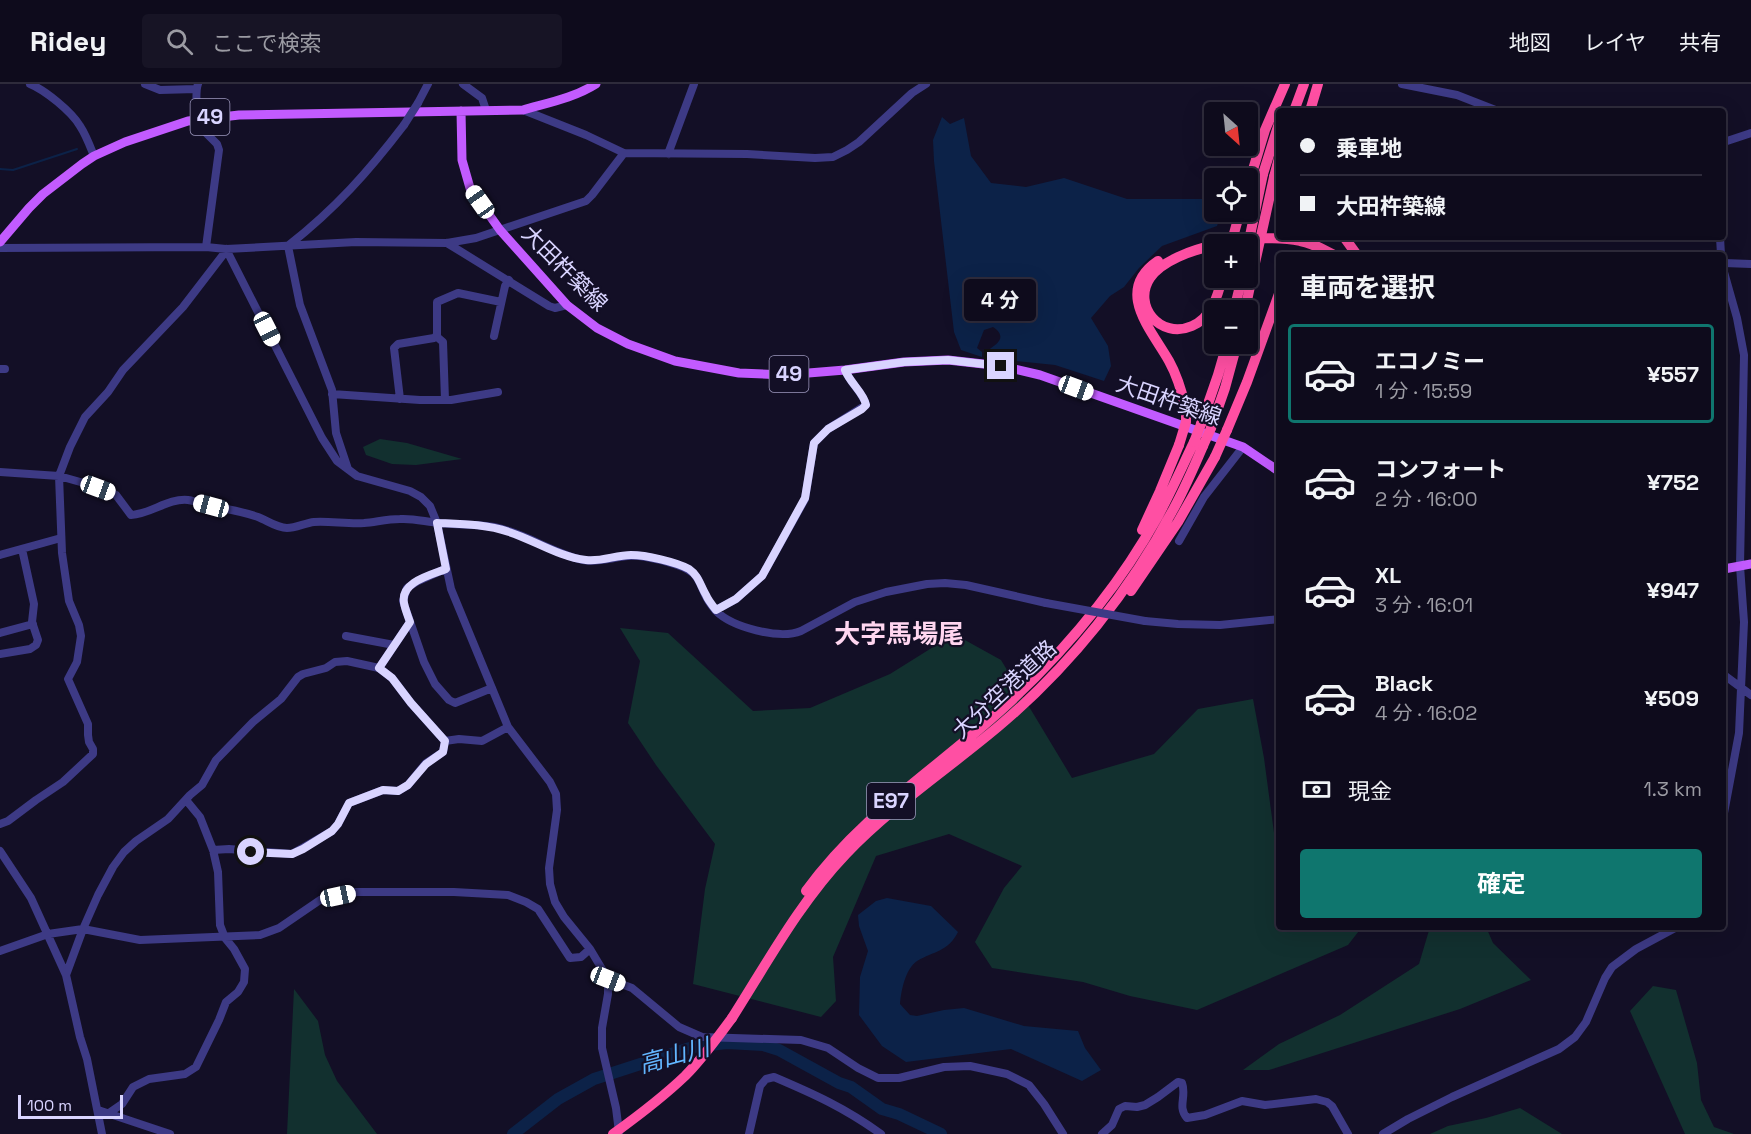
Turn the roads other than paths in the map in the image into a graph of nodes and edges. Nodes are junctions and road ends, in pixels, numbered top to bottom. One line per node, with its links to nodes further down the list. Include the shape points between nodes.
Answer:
1 (30, 84): 29 (street, via 57,101 80,125)
2 (145, 84): 14 (street, via 160,90)
3 (429, 84): 42 (street, bridge, via 404,125 368,171 335,207)
4 (463, 84): 22 (street, via 482,99)
5 (597, 84): 20 (main road)
6 (694, 84): 28 (street)
7 (912, 84): 15 (street)
8 (926, 84): 15 (street)
9 (1286, 84): 31 (highway)
10 (1293, 84): 16 (highway)
11 (1304, 84): 17 (highway)
12 (1318, 84): 18 (highway)
13 (1402, 84): 19 (street, via 1457,95)
14 (197, 87): 23 (street)
15 (912, 93): 28 (street, via 859,142 833,156)
16 (1283, 108)
17 (1295, 108)
18 (1311, 108)
19 (1490, 108)
20 (523, 110): 22 (main road); 27 (street)
21 (461, 111): 22 (main road); 23 (main road, 49); 33 (main road, 大田杵築線 / 49, via 462,160 470,188)
22 (486, 111)
23 (197, 119): 29 (main road, 49); 45 (street, via 219,150)
24 (1751, 133): 26 (street)
25 (1276, 138): 32 (highway)
26 (1726, 141)
27 (624, 153): 28 (street); 33 (street, via 586,201)
28 (668, 154)
29 (94, 156): 40 (main road, 49, via 43,194)
30 (1276, 161): 32 (highway)
31 (1253, 168)
32 (1268, 175): 35 (highway, bridge); 54 (highway, bridge)
33 (500, 230): 41 (street); 57 (main road, 大田杵築線 / 49)
34 (1276, 233): 84 (highway, bridge, via 1198,244 1156,262 1144,275 1138,304 1143,321 1180,383 1186,422 1144,527)
35 (1251, 234)
36 (1276, 238): 37 (highway)
37 (1258, 239)
38 (1299, 240): 47 (highway)
39 (1315, 240): 48 (highway)
40 (0, 242)
41 (447, 243): 42 (street); 52 (street)
42 (288, 246): 46 (street); 64 (street, via 300,306)
43 (1204, 247): 53 (highway, via 1158,269 1146,286 1147,308 1159,324 1184,329 1202,320 1213,307)
44 (0, 248): 45 (street)
45 (206, 248): 46 (street)
46 (226, 250): 71 (street, via 322,438); 73 (street, via 183,307 85,417)
47 (1328, 252)
48 (1340, 252)
49 (1726, 263): 50 (street)
50 (1751, 264)
51 (1726, 279): 80 (street, via 1744,355)
52 (509, 280): 55 (street); 57 (street, via 549,306)
53 (1219, 288)
54 (1247, 300)
55 (501, 302): 58 (street, via 458,293 437,302); 59 (street)
56 (1276, 302): 96 (highway, bridge, via 1215,457 1178,522 1100,629)
57 (567, 304): 62 (main road, 大田杵築線 / 49, via 597,328 675,361 739,373 784,375)
58 (436, 336): 65 (street, via 394,348); 66 (street, via 443,342)
59 (494, 336)
60 (1224, 354): 67 (highway, 大分空港道路 / E97)
61 (1234, 354): 67 (highway, 大分空港道路 / E97, via 1225,388)
62 (845, 370): 69 (main road, 大田杵築線 / 49, via 948,360 1001,366 1040,375); 83 (street, via 866,405 828,429 814,443 805,498 762,576 736,599)
63 (498, 392): 66 (street)
64 (332, 394): 65 (street); 71 (street, via 336,433)
65 (400, 399): 66 (street)
66 (446, 400)
67 (1206, 426): 68 (highway, 大分空港道路 / E97, bridge)
68 (1198, 444): 84 (highway, 大分空港道路 / E97, via 1142,542); 96 (highway, 大分空港道路 / E97, via 1174,508 1142,564 1084,640)
69 (1243, 447): 70 (main road, 大田杵築線 / 49); 76 (street, via 1204,497)
70 (1276, 469)
71 (348, 470): 74 (street, via 421,497)
72 (0, 472): 73 (street)
73 (59, 476): 74 (street, via 113,493 132,515 187,500 239,511 280,528 313,522 415,518); 75 (street)
74 (437, 523): 81 (street); 83 (street, via 494,527 586,560 631,555 675,564 695,574)
75 (61, 538): 77 (street); 102 (street, via 69,602 81,636 77,662 68,679 88,724 93,754 63,782)
76 (1179, 541)
77 (22, 549): 78 (street); 87 (street, via 34,604)
78 (0, 555)
79 (1751, 564): 80 (main road)
80 (1740, 566): 82 (main road); 95 (street, via 1744,622)
81 (446, 569): 86 (street, via 407,588 403,601); 94 (street)
82 (1726, 569)
83 (716, 610): 85 (street, bridge, via 752,629 793,635 855,602 886,592 945,583 1145,621 1220,625)
84 (1090, 618): 113 (highway, 大分空港道路 / E97, via 1012,700 882,808 834,856 793,911)
85 (1276, 620)
86 (410, 622): 90 (street); 94 (street, via 435,684 449,700 455,704)
87 (33, 624): 88 (street); 91 (street, via 36,645)
88 (0, 633)
89 (346, 636): 90 (street)
90 (394, 645): 92 (street)
91 (0, 654)
92 (379, 668): 99 (street); 100 (street, via 335,662 298,677 281,699 216,760 202,785)
93 (1726, 677): 95 (street)
94 (492, 688): 98 (street)
95 (1741, 688): 97 (street); 101 (street, via 1739,733)
96 (1035, 693): 113 (highway, 大分空港道路 / E97, via 882,819 846,854 813,894)
97 (1751, 695)
98 (508, 727): 99 (street, via 482,741); 109 (street, via 556,794 550,884 564,917)
99 (445, 741): 104 (street, via 443,752 408,785 349,803 332,831 292,854)
100 (186, 800): 104 (street, via 200,817); 105 (street, via 124,852)
101 (1726, 802)
102 (0, 824)
103 (0, 850): 107 (street, via 31,898)
104 (213, 850): 108 (street, via 220,925)
105 (83, 929): 107 (street); 108 (street, via 140,940); 111 (street)
106 (1671, 930): 125 (street, via 1612,967 1586,1022 1559,1049 1452,1097)
107 (48, 934): 110 (street); 111 (street)
108 (225, 938): 109 (street, via 260,935 279,928 320,900 356,892 454,892 508,895 526,902 538,909 570,958 580,957); 115 (street, via 245,969 244,982 226,1002 196,1067 185,1074 149,1079 133,1087 122,1104)
109 (590, 949): 112 (street)
110 (0, 951)
111 (66, 975): 114 (street)
112 (608, 979): 119 (street, via 602,1028 604,1062); 122 (street, via 632,988 679,1027 702,1037 801,1040 828,1048 878,1078 970,1066 1007,1074 1029,1085)
113 (732, 1018): 118 (highway, 大分空港道路 / E97, bridge, via 686,1075)
114 (98, 1110): 115 (street); 116 (street)
115 (109, 1113): 117 (street)
116 (102, 1134)
117 (170, 1134)
118 (613, 1134)
119 (619, 1134)
120 (748, 1134): 121 (street, via 760,1086 774,1077 835,1104)
121 (881, 1134)
122 (1063, 1134)
123 (1102, 1134): 124 (street, via 1112,1125 1119,1109 1145,1104 1178,1082 1184,1088 1182,1105 1187,1118 1242,1101 1265,1105 1316,1099 1332,1106)
124 (1348, 1134)
125 (1383, 1134)

